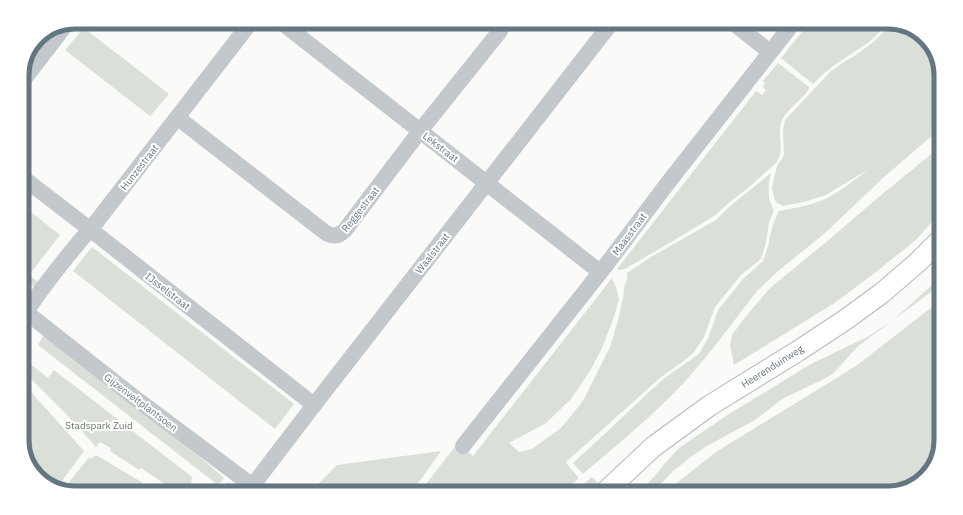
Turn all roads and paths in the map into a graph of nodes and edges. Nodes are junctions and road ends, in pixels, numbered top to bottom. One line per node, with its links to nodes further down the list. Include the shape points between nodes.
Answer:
1 (246, 29): 10 (street, Hunzestraat)
2 (290, 29): 11 (street, Lekstraat)
3 (501, 29): 11 (street, Reggestraat)
4 (607, 29): 13 (street, Waalstraat)
5 (741, 29): 8 (street)
6 (788, 29): 8 (street, Maasstraat)
7 (61, 31): 9 (street)
8 (770, 52): 16 (street, Maasstraat)
9 (29, 73)
10 (178, 118): 11 (street, Reggestraat, via 326,233 335,236 345,230); 14 (street, Hunzestraat)
11 (420, 131): 13 (street, Lekstraat)
12 (29, 182): 14 (street, IJsselstraat)
13 (487, 183): 16 (street, Lekstraat); 19 (street, Waalstraat)
14 (90, 230): 17 (street, Hunzestraat); 19 (street, IJsselstraat)
15 (934, 246): 23 (main road, Heerenduinweg, via 882,293 840,324 709,406 653,447)
16 (600, 272): 20 (street, Maasstraat)
17 (29, 305)
18 (29, 315): 21 (street, Gijzenveltplantsoen)
19 (314, 405): 22 (street, Waalstraat)
20 (462, 446)
21 (253, 486)
22 (259, 486)
23 (611, 486)

